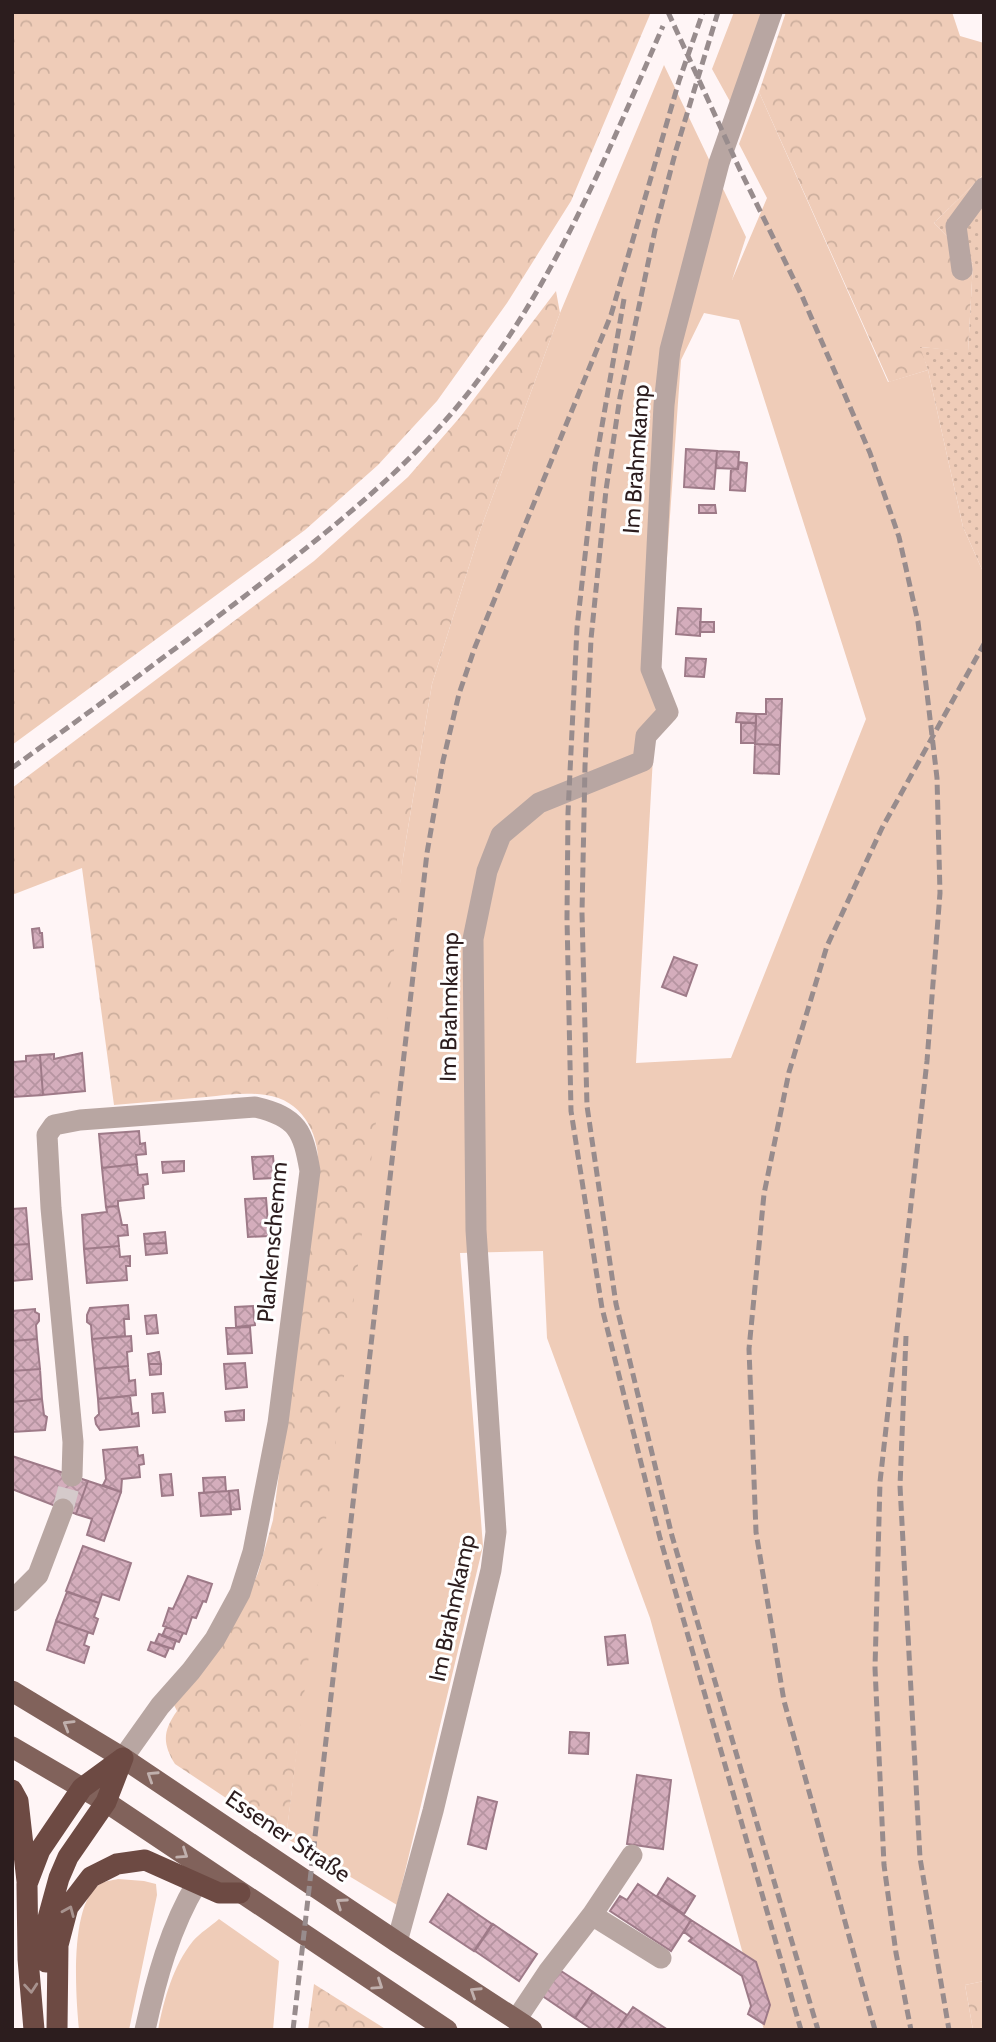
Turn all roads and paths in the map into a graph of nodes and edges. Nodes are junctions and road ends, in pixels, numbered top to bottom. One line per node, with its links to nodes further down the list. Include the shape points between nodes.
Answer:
1 (772, 12): 18 (street, Im Brahmkamp, via 719,163 670,350 651,669 668,712 646,736 643,761 539,803 501,835 486,871 473,939 476,1230 496,1532 449,1744)
2 (984, 188): 3 (street, via 956,226)
3 (962, 270)
4 (72, 1476): 9 (street, Plankenschemm, via 47,1135 54,1125 79,1120 256,1107 277,1112 297,1126 310,1171 278,1423 253,1552 240,1593 215,1639)
5 (63, 1509): 6 (street, via 38,1574)
6 (12, 1601)
7 (12, 1691): 9 (main road, Essener Straße, one-way to 7)
8 (12, 1747): 10 (main road)
9 (123, 1758): 10 (highway); 12 (highway); 18 (main road, Essener Straße, one-way to 9)
10 (82, 1788): 12 (main road); 15 (highway, via 40,1850)
11 (12, 1790): 15 (highway, via 18,1801)
12 (106, 1802): 16 (main road, one-way to 16); 21 (highway, via 68,1857 45,1929 46,1976)
13 (632, 1855): 17 (street)
14 (197, 1883): 16 (highway, via 219,1893); 21 (highway, one-way to 14, via 58,1945 68,1907 91,1877 117,1864 145,1860); 23 (street, via 158,1972)
15 (27, 1884): 22 (highway, one-way to 22)
16 (240, 1893): 24 (main road, one-way to 24)
17 (592, 1915): 19 (street); 20 (street, via 548,1972)
18 (397, 1942): 20 (main road, Essener Straße, one-way to 18)
19 (661, 1958)
20 (524, 2025)
21 (57, 2028)
22 (34, 2030)
23 (145, 2030)
24 (447, 2030)

